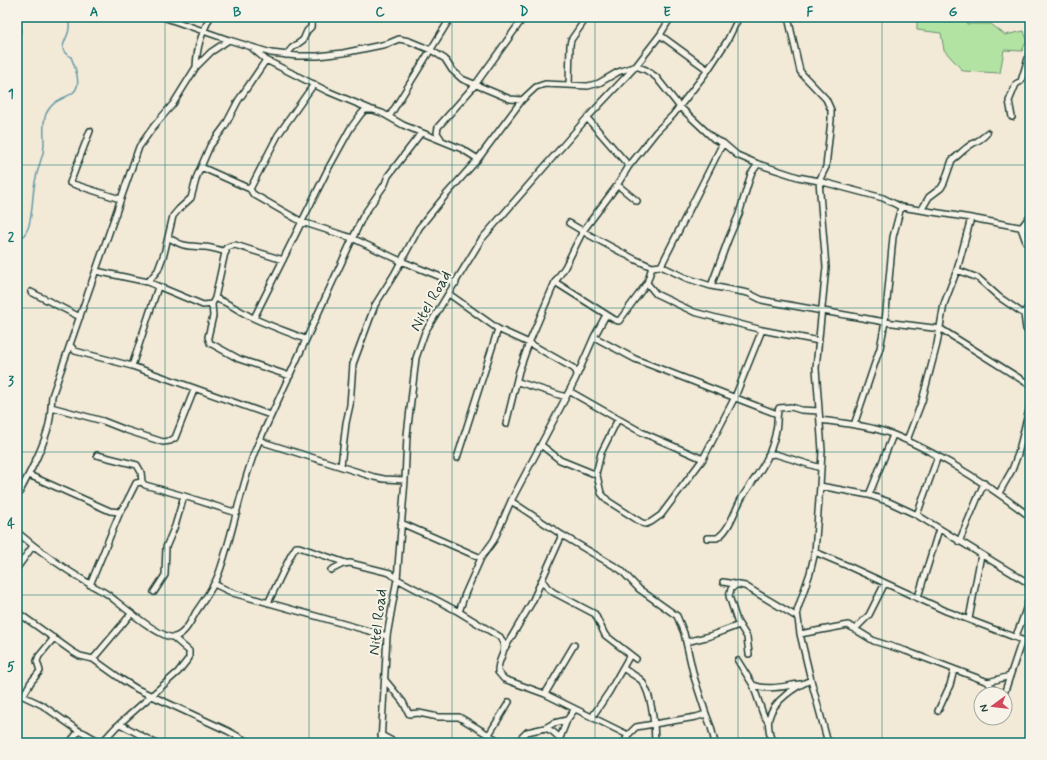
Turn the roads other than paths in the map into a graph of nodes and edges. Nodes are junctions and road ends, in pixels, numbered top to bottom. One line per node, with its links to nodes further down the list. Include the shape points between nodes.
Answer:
1 (17, 17): 12 (street)
2 (163, 17): 11 (street)
3 (210, 17): 11 (street)
4 (312, 17): 18 (street, via 311,27 303,40)
5 (451, 17): 16 (street)
6 (524, 17): 24 (street)
7 (587, 17): 25 (street, via 571,40)
8 (670, 17): 13 (street, Nitel Road)
9 (739, 17): 22 (street, via 727,42)
10 (788, 17): 41 (street, via 800,71 826,99 831,110 826,166)
11 (203, 31): 14 (street); 21 (street, via 199,40)
12 (17, 33)
13 (660, 35): 20 (street, Nitel Road); 22 (street)
14 (229, 40): 15 (street); 21 (street, via 210,52)
15 (248, 46): 18 (street); 19 (street)
16 (431, 50): 18 (street, via 399,39 343,53 318,56); 24 (street, via 445,59 462,79); 29 (street)
17 (1030, 52): 30 (street, via 1021,80 1016,84 1009,101)
18 (286, 55)
19 (266, 60): 23 (street); 40 (street, via 210,146)
20 (636, 66): 25 (street, via 618,72 599,84); 27 (street, via 651,73); 31 (street, Nitel Road)
21 (196, 67): 44 (street, via 173,104 139,147)
22 (708, 70): 27 (street)
23 (314, 84): 28 (street); 43 (street, via 278,136)
24 (475, 85): 26 (street, via 510,99); 35 (street, via 438,127 437,132)
25 (569, 85): 26 (street, via 545,84)
26 (522, 100): 37 (street)
27 (679, 106): 36 (street, via 714,139); 39 (street)
28 (373, 110): 29 (street); 50 (street, via 365,110 350,129)
29 (389, 117): 33 (street)
30 (1012, 117)
31 (587, 118): 39 (street); 67 (street, Nitel Road, via 482,240)
32 (90, 131): 44 (street, via 70,183)
33 (421, 133): 35 (street); 56 (street, via 388,176)
34 (987, 133): 47 (street, via 952,160 941,188 929,197)
35 (441, 139): 37 (street)
36 (723, 143): 38 (street, via 737,155); 61 (street)
37 (478, 159): 60 (street, via 419,228)
38 (758, 164): 41 (street, via 798,178); 69 (street, via 752,174)
39 (629, 166): 42 (street)
40 (201, 167): 43 (street); 55 (street, via 190,198 173,216)
41 (819, 181): 46 (street, via 882,198); 76 (street, via 826,267)
42 (616, 187): 45 (street, via 620,187); 54 (street)
43 (250, 189): 50 (street, via 252,194)
44 (120, 199): 64 (street)
45 (637, 201)
46 (901, 207): 47 (street); 81 (street, via 893,237)
47 (922, 210): 49 (street)
48 (1030, 216): 52 (street)
49 (971, 218): 52 (street); 63 (street)
50 (302, 222): 56 (street); 59 (street)
51 (570, 223): 54 (street)
52 (1021, 228): 53 (street); 57 (street)
53 (1030, 230)
54 (583, 231): 62 (street); 66 (street)
55 (168, 237): 58 (street, via 183,245 208,247); 65 (street, via 158,270)
56 (352, 238): 60 (street); 87 (street)
57 (1030, 246)
58 (226, 252): 59 (street, via 226,248 235,246); 73 (street)
59 (283, 260): 80 (street)
60 (401, 261): 67 (street); 120 (street, via 375,305 353,364)
61 (661, 266): 62 (street); 69 (street)
62 (652, 267): 68 (street)
63 (957, 270): 77 (street, via 978,278 992,292); 83 (street, via 944,304)
64 (96, 271): 65 (street); 79 (street)
65 (148, 282): 70 (street)
66 (555, 282): 78 (street); 89 (street)
67 (456, 283): 72 (street, Nitel Road)
68 (647, 283): 78 (street, via 619,321); 84 (street, via 656,294 680,306)
69 (711, 286): 76 (street, via 748,293 766,301)
70 (158, 287): 75 (street, via 199,304); 91 (street)
71 (31, 292): 79 (street)
72 (448, 294): 82 (street); 124 (street, Nitel Road, via 425,332 416,358 407,434)
73 (215, 298): 75 (street); 80 (street)
74 (1030, 303): 77 (street)
75 (212, 304): 93 (street, via 213,316 208,337 210,343 239,359)
76 (822, 311): 81 (street); 88 (street)
77 (1024, 314): 85 (street, via 1026,329)
78 (606, 315): 86 (street)
79 (80, 317): 90 (street)
80 (254, 318): 87 (street)
81 (886, 322): 83 (street); 108 (street)
82 (498, 329): 89 (street); 118 (street)
83 (941, 329): 95 (street); 111 (street, via 922,401)
84 (762, 330): 88 (street); 99 (street)
85 (1030, 334)
86 (594, 337): 92 (street); 99 (street, via 636,359)
87 (305, 339): 93 (street)
88 (819, 341): 102 (street, via 816,368)
89 (529, 343): 92 (street, via 573,368); 94 (street, via 519,371)
90 (70, 346): 91 (street, via 75,351); 101 (street, via 52,396)
91 (132, 366): 96 (street)
92 (577, 375): 97 (street)
93 (290, 376): 104 (street)
94 (518, 382): 98 (street); 107 (street)
95 (1030, 384)
96 (194, 390): 101 (street, via 175,438 163,442 103,421); 104 (street)
97 (569, 391): 98 (street); 105 (street)
98 (566, 397): 113 (street)
99 (735, 397): 103 (street); 119 (street)
100 (1030, 406): 128 (street, via 1018,454)
101 (51, 407): 123 (street, via 48,430)
102 (819, 411): 103 (street, via 791,407 779,408); 106 (street)
103 (777, 414): 116 (street, via 776,430)
104 (270, 415): 110 (street)
105 (618, 419): 119 (street); 122 (street)
106 (820, 420): 108 (street); 121 (street)
107 (506, 424)
108 (854, 425): 109 (street)
109 (893, 435): 111 (street); 129 (street)
110 (260, 439): 112 (street); 114 (street)
111 (907, 440): 117 (street)
112 (266, 443): 114 (street); 120 (street)
113 (541, 445): 122 (street, via 560,460); 132 (street)
114 (257, 446): 134 (street, via 245,477)
115 (97, 455): 125 (street, via 137,465)
116 (768, 455): 121 (street, via 775,454); 141 (street, via 724,531 717,538)
117 (938, 456): 126 (street); 135 (street)
118 (457, 458)
119 (703, 459): 122 (street, via 661,515 646,524 608,501 601,493 598,475)
120 (341, 466): 124 (street, via 384,479)
121 (821, 468): 127 (street)
122 (594, 474)
123 (29, 475): 131 (street); 133 (street, via 110,511)
124 (405, 480): 137 (street, Nitel Road)
125 (142, 482): 130 (street, via 144,485); 133 (street, via 136,483)
126 (984, 483): 128 (street); 142 (street)
127 (820, 486): 129 (street); 144 (street)
128 (999, 493): 136 (street)
129 (869, 495): 135 (street)
130 (184, 496): 134 (street); 158 (street, via 166,546 165,575)
131 (17, 497)
132 (511, 501): 140 (street); 146 (street, via 494,540)
133 (120, 512): 154 (street)
134 (237, 513): 155 (street)
135 (917, 515): 138 (street)
136 (1030, 517)
137 (401, 523): 146 (street); 150 (street, Nitel Road)
138 (940, 529): 142 (street); 160 (street)
139 (17, 532): 143 (street)
140 (562, 535): 151 (street); 176 (street, via 621,570 643,593 678,616)
141 (708, 538)
142 (959, 542): 145 (street)
143 (34, 546): 148 (street); 154 (street)
144 (815, 552): 153 (street); 165 (street)
145 (981, 555): 157 (street, via 1028,583); 166 (street)
146 (481, 558): 163 (street)
147 (346, 563): 149 (street); 150 (street, via 390,574); 161 (street, via 296,547)
148 (17, 568)
149 (331, 570)
150 (397, 579): 163 (street); 170 (street, Nitel Road)
151 (542, 580): 178 (street); 180 (street, via 553,592 595,614 605,635)
152 (723, 582): 156 (street)
153 (885, 583): 160 (street); 168 (street, via 869,616)
154 (90, 584): 164 (street)
155 (214, 584): 161 (street, via 233,593); 173 (street, via 188,625)
156 (737, 584): 165 (street, via 756,592); 167 (street, via 731,589 729,596)
157 (1030, 588)
158 (154, 592)
159 (1030, 596): 171 (street)
160 (918, 597): 166 (street)
161 (268, 603): 170 (street)
162 (17, 612): 172 (street)
163 (459, 612): 178 (street, via 500,637)
164 (131, 614): 173 (street, via 167,637); 181 (street)
165 (797, 617): 169 (street)
166 (969, 620): 171 (street)
167 (739, 625): 176 (street); 179 (street, via 747,637)
168 (855, 629): 169 (street, via 845,625); 185 (street, via 874,640)
169 (800, 634): 188 (street)
170 (387, 636): 187 (street, Nitel Road)
171 (1015, 637): 174 (street)
172 (54, 638): 181 (street, via 80,656); 206 (street, via 39,656 37,661 40,671 23,696 42,705)
173 (174, 638): 195 (street, via 189,651 189,658 178,672)
174 (1022, 640): 175 (street); 186 (street)
175 (1030, 641)
176 (686, 642): 199 (street)
177 (574, 645): 194 (street)
178 (505, 648): 194 (street, via 498,665 498,672 504,679)
179 (749, 654)
180 (630, 655): 182 (street); 184 (street)
181 (93, 659): 195 (street, via 121,680)
182 (636, 660)
183 (738, 661): 191 (street)
184 (622, 668): 200 (street); 203 (street, via 640,680 644,686)
185 (954, 670): 189 (street); 198 (street)
186 (1010, 676): 189 (street); 193 (street)
187 (385, 680): 207 (street, Nitel Road); 209 (street, via 403,702 409,714 460,717)
188 (811, 680): 190 (street); 222 (street)
189 (988, 682): 192 (street)
190 (801, 684): 191 (street, via 770,688); 202 (street, via 782,698 771,712)
191 (753, 685): 202 (street)
192 (991, 686)
193 (1007, 686)
194 (545, 694): 197 (street)
195 (152, 695): 204 (street); 213 (street)
196 (509, 702): 209 (street)
197 (575, 709): 200 (street); 201 (street)
198 (938, 711)
199 (706, 714): 203 (street); 220 (street)
200 (592, 717): 208 (street)
201 (567, 720): 205 (street); 210 (street)
202 (768, 722): 221 (street)
203 (655, 723): 208 (street, via 636,727); 219 (street)
204 (120, 724): 206 (street, via 103,741 97,741); 212 (street)
205 (545, 728): 210 (street, via 552,731); 217 (street, via 527,732)
206 (79, 731): 211 (street)
207 (381, 735): 214 (street, Nitel Road); 215 (street)
208 (628, 735): 218 (street)
209 (488, 736): 216 (street)
210 (559, 741)
211 (69, 743)
212 (155, 743)
213 (250, 743)
214 (381, 743)
215 (396, 743)
216 (502, 743)
217 (516, 743)
218 (624, 743)
219 (656, 743)
220 (715, 743)
221 (772, 743)
222 (828, 743)

